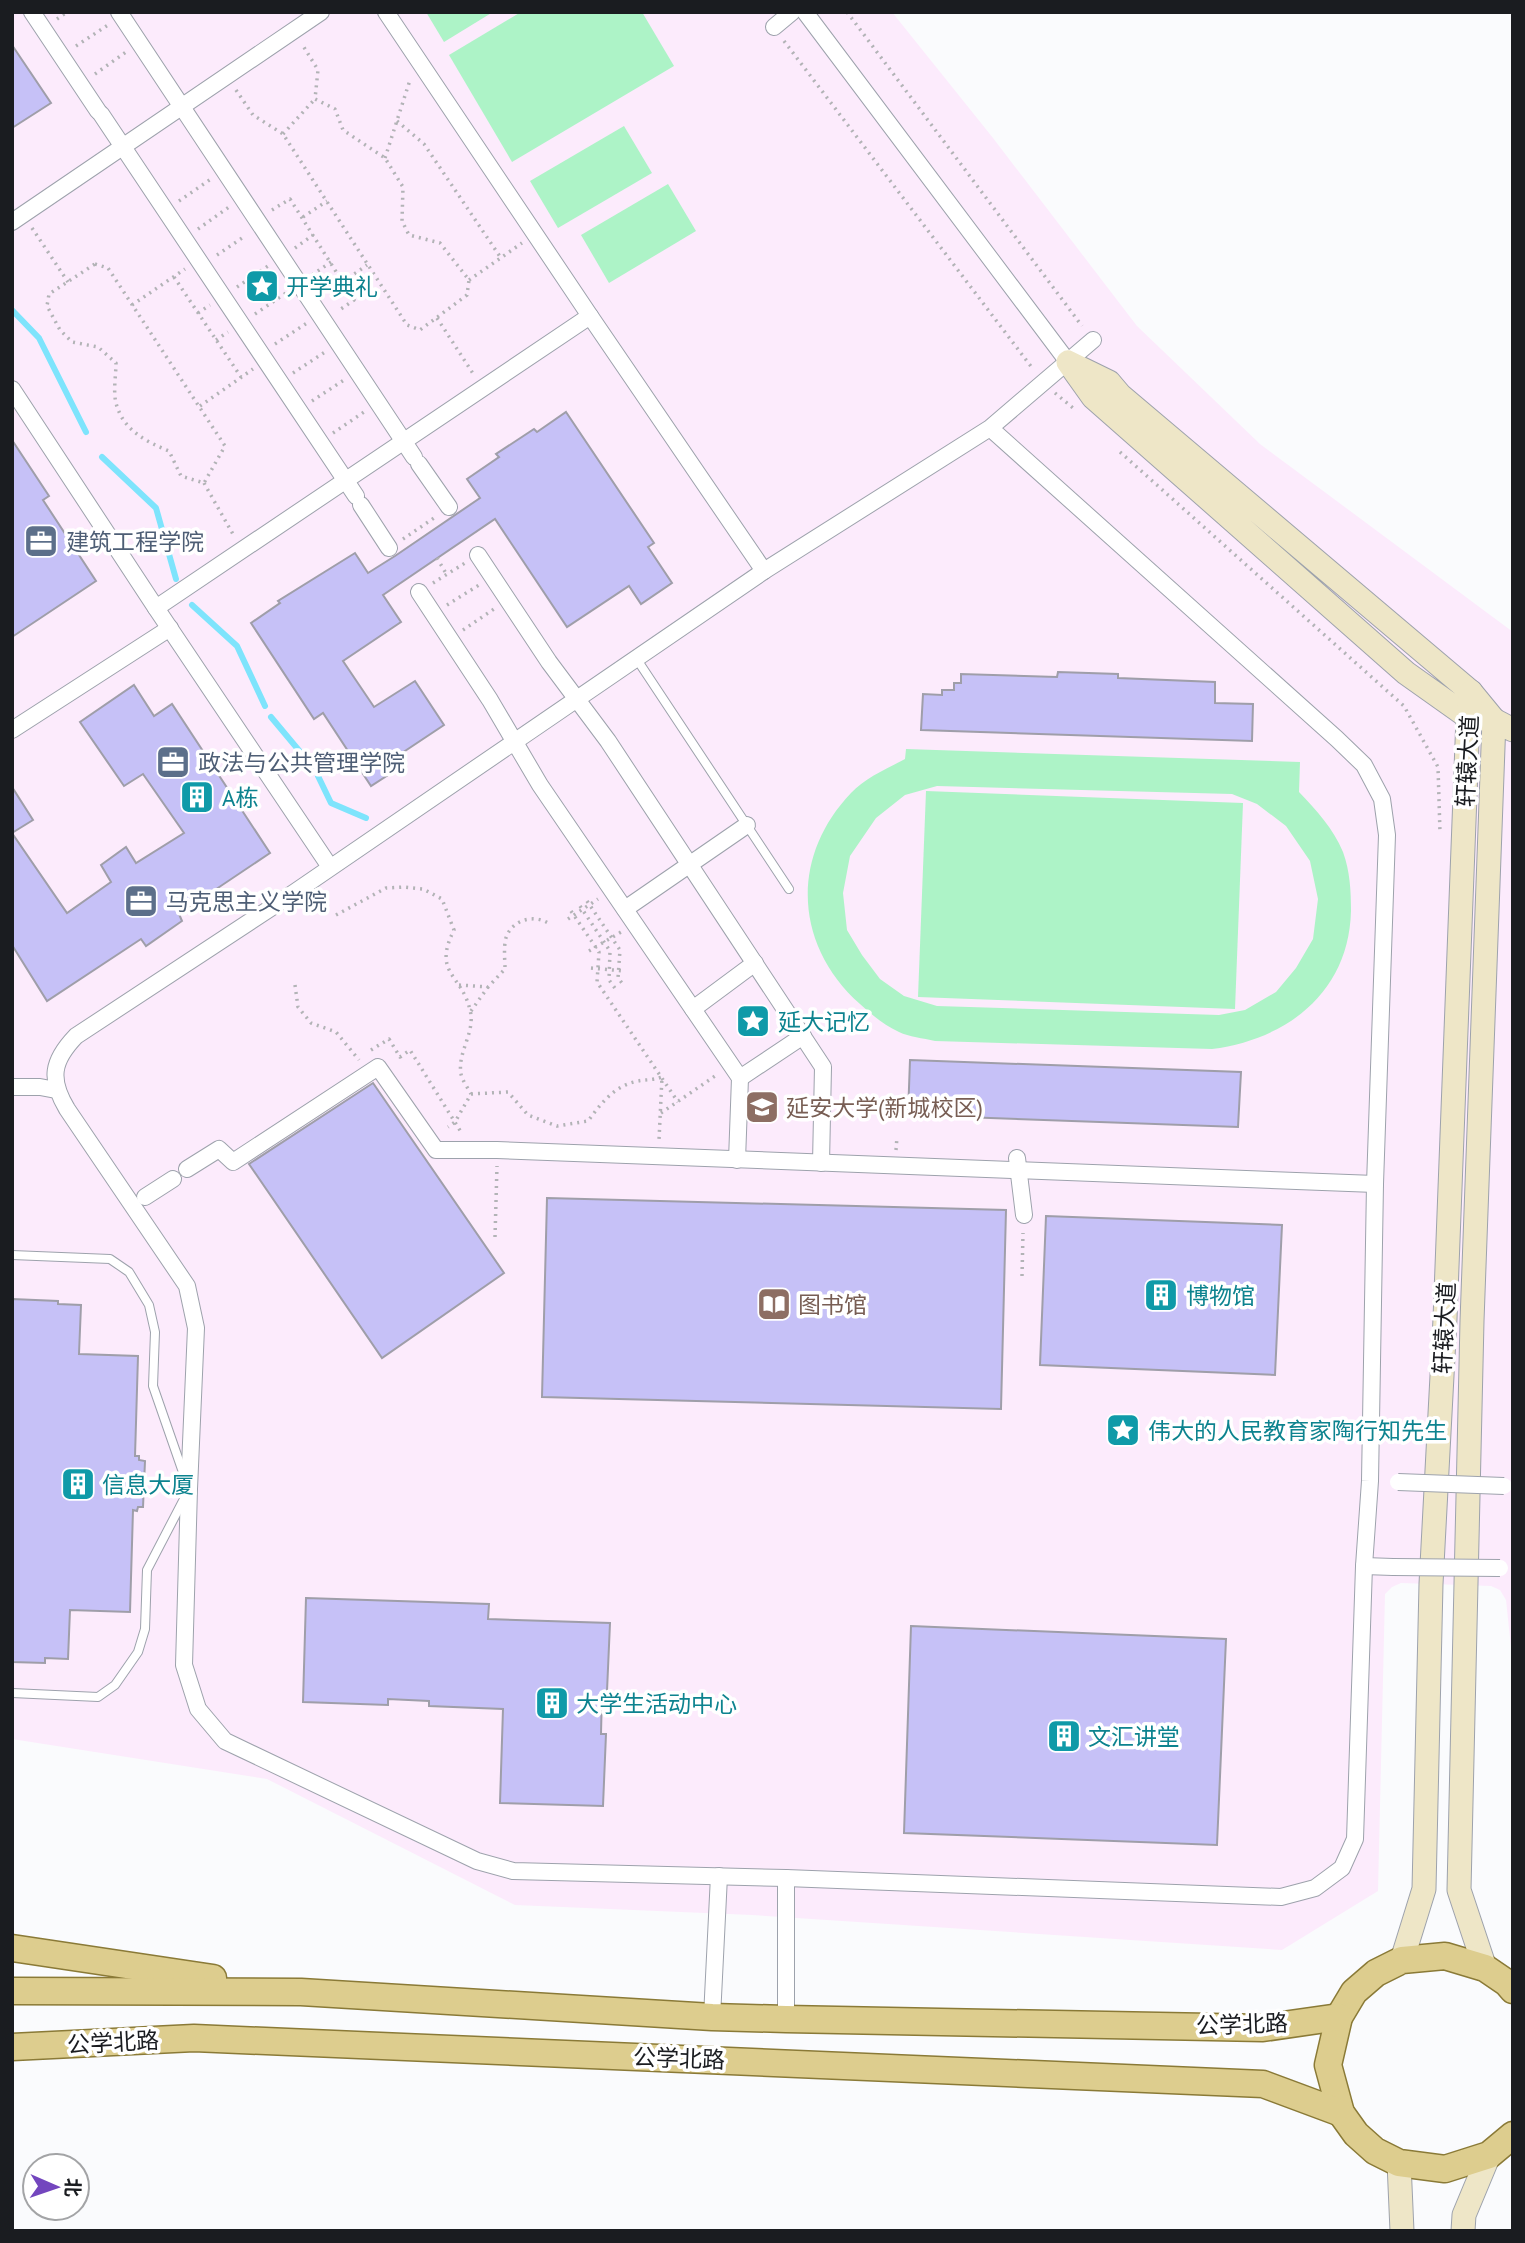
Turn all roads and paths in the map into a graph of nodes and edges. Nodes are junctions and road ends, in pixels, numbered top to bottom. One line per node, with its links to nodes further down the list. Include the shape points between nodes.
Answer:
1 (32, 12): 11 (street)
2 (321, 12): 9 (street)
3 (386, 12): 45 (street)
4 (792, 12): 8 (street)
5 (805, 12): 52 (street)
6 (847, 12): 49 (path)
7 (120, 14): 10 (street); 11 (path)
8 (774, 27): 56 (path)
9 (294, 31): 12 (street); 15 (path, via 318,70)
10 (140, 43): 14 (path); 16 (street)
11 (62, 56): 14 (street)
12 (226, 77): 16 (street); 18 (path, via 253,115)
13 (411, 77): 17 (path)
14 (80, 84): 19 (street)
15 (315, 99): 18 (path); 20 (path, via 335,109 343,130)
16 (182, 107): 19 (street); 21 (street)
17 (397, 121): 20 (path); 32 (path, via 424,144)
18 (283, 134): 23 (path)
19 (123, 147): 24 (street); 25 (street)
20 (385, 158): 37 (path, via 403,187 402,222 409,235 440,243)
21 (224, 170): 22 (street); 24 (path)
22 (243, 198): 27 (street); 29 (path)
23 (327, 201): 26 (path); 34 (path)
24 (165, 210): 29 (street)
25 (18, 218): 38 (path)
26 (302, 218): 27 (path, via 290,199 264,215); 28 (path)
27 (261, 226): 31 (street); 35 (path)
28 (313, 235): 31 (path); 33 (path)
29 (184, 238): 35 (street)
30 (522, 243): 32 (path)
31 (281, 257): 40 (street); 41 (path)
32 (500, 258): 37 (path)
33 (331, 262): 39 (path); 40 (path)
34 (368, 264): 39 (path); 46 (path, via 407,325 420,330)
35 (202, 265): 36 (path, via 189,266); 41 (street)
36 (173, 277): 42 (path); 43 (path)
37 (469, 280): 46 (path, via 467,295)
38 (68, 282): 42 (path, via 95,264 108,268); 68 (path, via 49,294 47,306 60,330 72,342 98,347 116,363 115,402 127,426 143,440 169,451 181,476)
39 (343, 282): 44 (path, via 354,300 331,316)
40 (299, 284): 44 (street); 47 (path)
41 (222, 296): 43 (path); 47 (street)
42 (132, 305): 60 (path)
43 (198, 313): 48 (path)
44 (319, 314): 50 (street); 51 (path)
45 (590, 316): 57 (street); 74 (street)
46 (437, 318): 57 (path)
47 (241, 323): 48 (path); 51 (street)
48 (216, 340): 54 (path)
49 (1093, 340): 52 (street)
50 (338, 342): 53 (street); 55 (path)
51 (261, 354): 54 (path, via 257,367); 55 (street)
52 (1068, 362): 56 (street); 84 (street, via 1110,383); 86 (street, via 1093,397 1406,673)
53 (357, 371): 59 (street); 61 (path)
54 (240, 377): 60 (path)
55 (280, 382): 61 (street)
56 (1044, 384): 62 (path); 63 (street)
57 (482, 388): 64 (street)
58 (12, 389): 79 (street)
59 (378, 403): 64 (street); 65 (path)
60 (200, 407): 68 (path, via 225,446)
61 (299, 411): 65 (street)
62 (1077, 411)
63 (990, 428): 74 (street); 137 (street, via 1337,739 1364,765 1382,799 1387,835)
64 (403, 441): 67 (street); 69 (street)
65 (320, 442): 67 (street)
66 (1114, 446): 91 (path, via 1404,706 1438,767)
67 (346, 480): 70 (street); 71 (street)
68 (204, 483): 71 (path)
69 (449, 508): 70 (path)
70 (390, 548)
71 (242, 550): 79 (street)
72 (478, 555): 75 (path); 76 (street)
73 (437, 558): 75 (path)
74 (764, 571): 83 (street)
75 (447, 575): 77 (path)
76 (492, 576): 78 (street); 80 (path)
77 (419, 592): 80 (street)
78 (508, 600): 82 (path); 85 (street)
79 (156, 608): 81 (street)
80 (434, 614): 82 (street)
81 (170, 628): 88 (street); 93 (street)
82 (450, 639): 89 (street)
83 (636, 658): 85 (street); 90 (lane)
84 (1471, 692): 86 (street, 轩辕大道); 87 (street)
85 (576, 699): 89 (street); 92 (street)
86 (1468, 717): 87 (street); 153 (street, 轩辕大道, via 1431,1584 1424,1889)
87 (1503, 725): 154 (street, 轩辕大道, via 1472,1321 1459,1891)
88 (12, 730)
89 (514, 741): 93 (street); 98 (street)
90 (747, 825): 92 (street); 94 (lane)
91 (1440, 835)
92 (690, 865): 98 (street); 108 (street)
93 (330, 867): 126 (street, via 76,1036 56,1068)
94 (789, 890)
95 (596, 901): 96 (path)
96 (588, 903): 97 (path); 104 (path)
97 (581, 908): 99 (path); 105 (path)
98 (625, 909): 118 (street)
99 (573, 913): 101 (path); 106 (path)
100 (336, 915): 115 (path, via 386,888 424,889 442,899 454,930 447,945 447,968)
101 (568, 919)
102 (551, 925): 116 (path, via 527,918 514,926 506,936 505,969)
103 (617, 934): 104 (path)
104 (612, 937): 105 (path); 112 (path, via 621,950)
105 (604, 942): 106 (path); 111 (path, via 610,951)
106 (596, 947): 107 (path); 110 (path)
107 (589, 951)
108 (755, 963): 118 (street); 120 (street)
109 (591, 968): 110 (path)
110 (598, 969): 111 (path); 124 (path, via 597,982)
111 (610, 970): 112 (path); 117 (path, via 609,980)
112 (622, 970): 113 (path, via 618,978)
113 (622, 983)
114 (295, 985): 121 (path, via 298,1007 312,1023 337,1032)
115 (459, 985): 116 (path); 119 (path)
116 (488, 987): 119 (path)
117 (617, 991)
118 (693, 1009): 123 (street)
119 (471, 1011): 127 (path, via 461,1075)
120 (803, 1036): 123 (street); 135 (street, via 823,1067)
121 (358, 1060): 122 (path); 130 (path, via 389,1039 400,1056 410,1050)
122 (351, 1062)
123 (736, 1072): 128 (path); 134 (street)
124 (662, 1077): 127 (path, via 634,1082 606,1097 587,1121 557,1126 528,1115 508,1092); 128 (path); 129 (path)
125 (12, 1087): 126 (street)
126 (56, 1090): 146 (street, via 187,1286 196,1328)
127 (471, 1094): 130 (path)
128 (678, 1102): 129 (path)
129 (660, 1114): 133 (path)
130 (456, 1122): 131 (path); 132 (path)
131 (447, 1127)
132 (463, 1134)
133 (658, 1156): 134 (street); 139 (street, via 436,1150 378,1067 233,1162 219,1149)
134 (737, 1160): 135 (street)
135 (821, 1163): 136 (street)
136 (1018, 1165): 137 (street); 140 (street)
137 (1376, 1184): 144 (street)
138 (496, 1186): 141 (path)
139 (145, 1197)
140 (1024, 1215): 143 (path)
141 (495, 1237)
142 (12, 1255): 146 (lane, via 110,1259 129,1272 149,1305 155,1332 153,1386)
143 (1022, 1276)
144 (1370, 1481): 145 (street, bridge); 147 (street)
145 (1508, 1486)
146 (188, 1489): 149 (lane, via 147,1570 145,1629 138,1652 115,1685 98,1697); 150 (street, via 184,1665 198,1709 225,1741 477,1861 513,1871)
147 (1364, 1566): 148 (street, bridge); 151 (street, via 1355,1839 1342,1868 1315,1888 1281,1897)
148 (1506, 1568)
149 (12, 1693)
150 (719, 1876): 151 (street); 158 (street)
151 (786, 1878): 160 (street)
152 (12, 1948): 157 (main road)
153 (1402, 1960): 154 (main road, via 1445,1956); 159 (main road, via 1376,1973 1354,1992)
154 (1485, 1968): 155 (main road)
155 (1513, 1990)
156 (12, 1991): 157 (main road, 公学北路)
157 (301, 1992): 158 (main road, 公学北路)
158 (712, 2017): 160 (main road, 公学北路)
159 (1339, 2017): 160 (main road, 公学北路, via 1263,2028); 162 (main road, via 1328,2065)
160 (786, 2019)
161 (12, 2047): 162 (main road, 公学北路, via 194,2038 1263,2084)
162 (1341, 2113): 165 (main road, via 1356,2134)
163 (1513, 2135): 164 (main road)
164 (1489, 2155): 165 (main road, via 1445,2169); 167 (street, via 1464,2215)
165 (1399, 2163): 166 (street)
166 (1402, 2231)
167 (1463, 2231)

